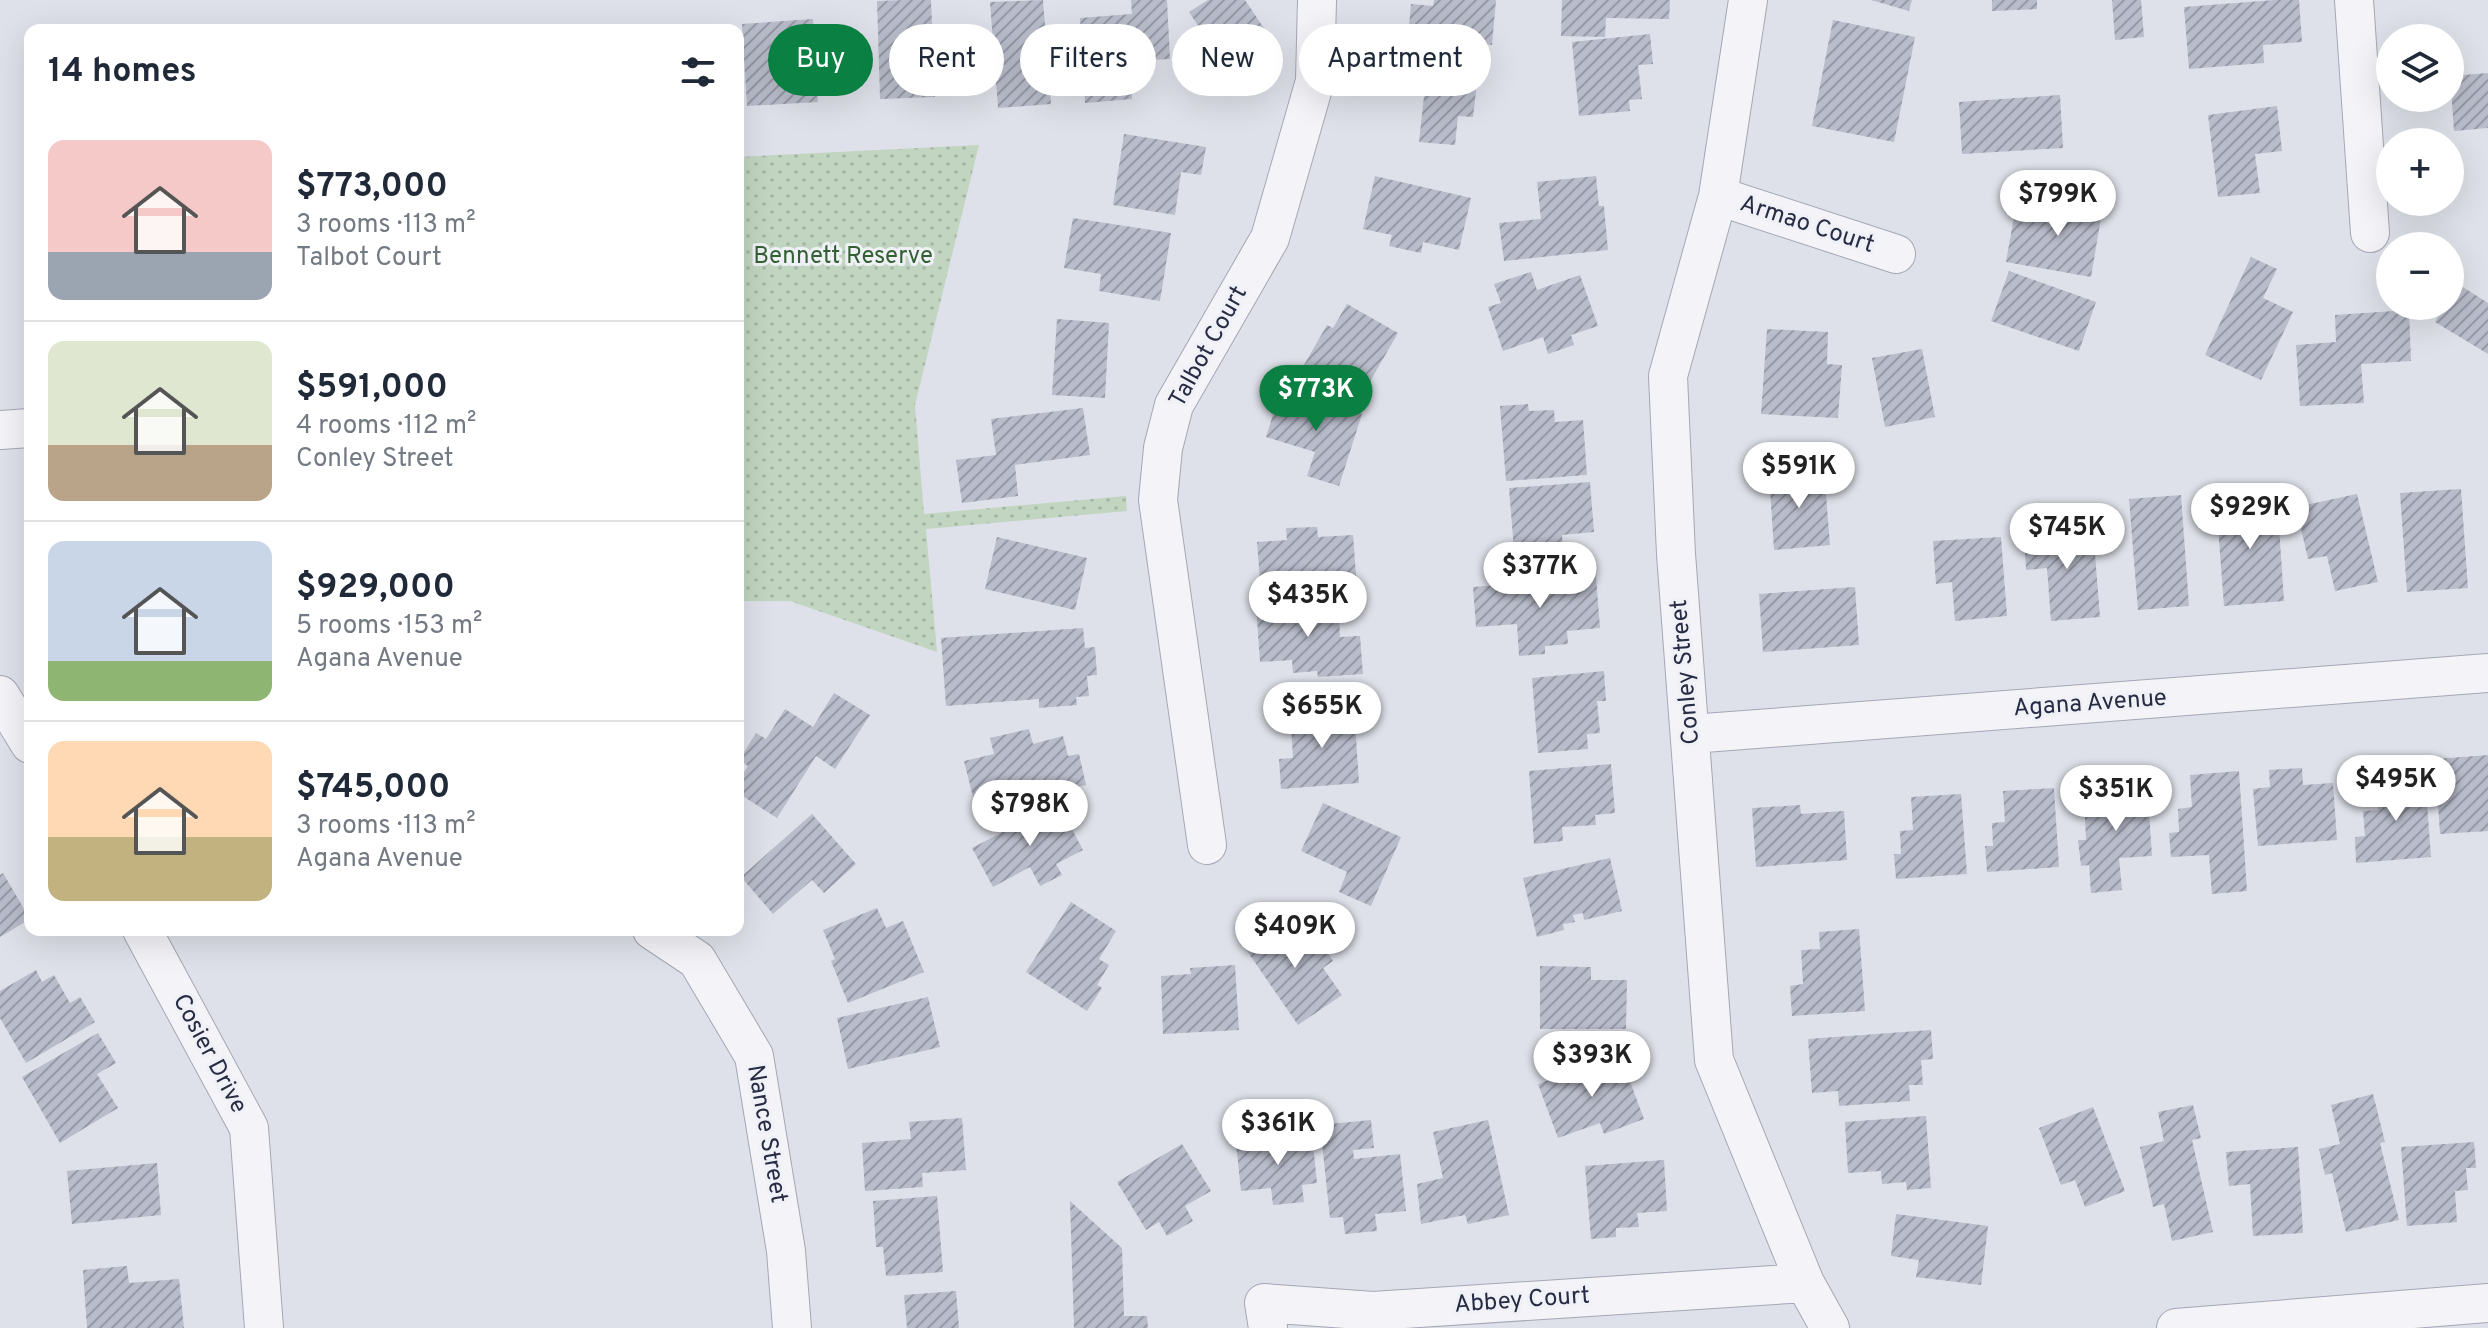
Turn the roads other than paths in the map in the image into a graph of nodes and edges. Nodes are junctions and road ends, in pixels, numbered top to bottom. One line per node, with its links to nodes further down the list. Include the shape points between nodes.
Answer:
1 (1317, 0): 13 (street, Talbot Court, via 1315,81 1270,238 1174,405 1163,448 1158,500)
2 (1748, 0): 4 (street, Conley Street)
3 (2354, 0): 5 (street)
4 (1718, 196): 6 (street, Armao Court); 12 (street, Conley Street, via 1668,376)
5 (2370, 233)
6 (1896, 254)
7 (24, 428): 8 (street)
8 (0, 430)
9 (2488, 673): 12 (street, Agana Avenue)
10 (0, 695): 11 (street)
11 (24, 734)
12 (1691, 734): 16 (street, Conley Street, via 1714,1060)
13 (1207, 845)
14 (145, 936): 18 (street, Cosier Drive, via 249,1128)
15 (661, 936): 19 (street, Nance Street, via 697,960 754,1056 786,1251)
16 (1805, 1283): 20 (street, Abbey Court, via 1373,1311 1264,1303); 21 (street, Conley Street)
17 (2488, 1303): 22 (street)
18 (264, 1328)
19 (792, 1328)
20 (1268, 1328)
21 (1830, 1328)
22 (2176, 1328)

